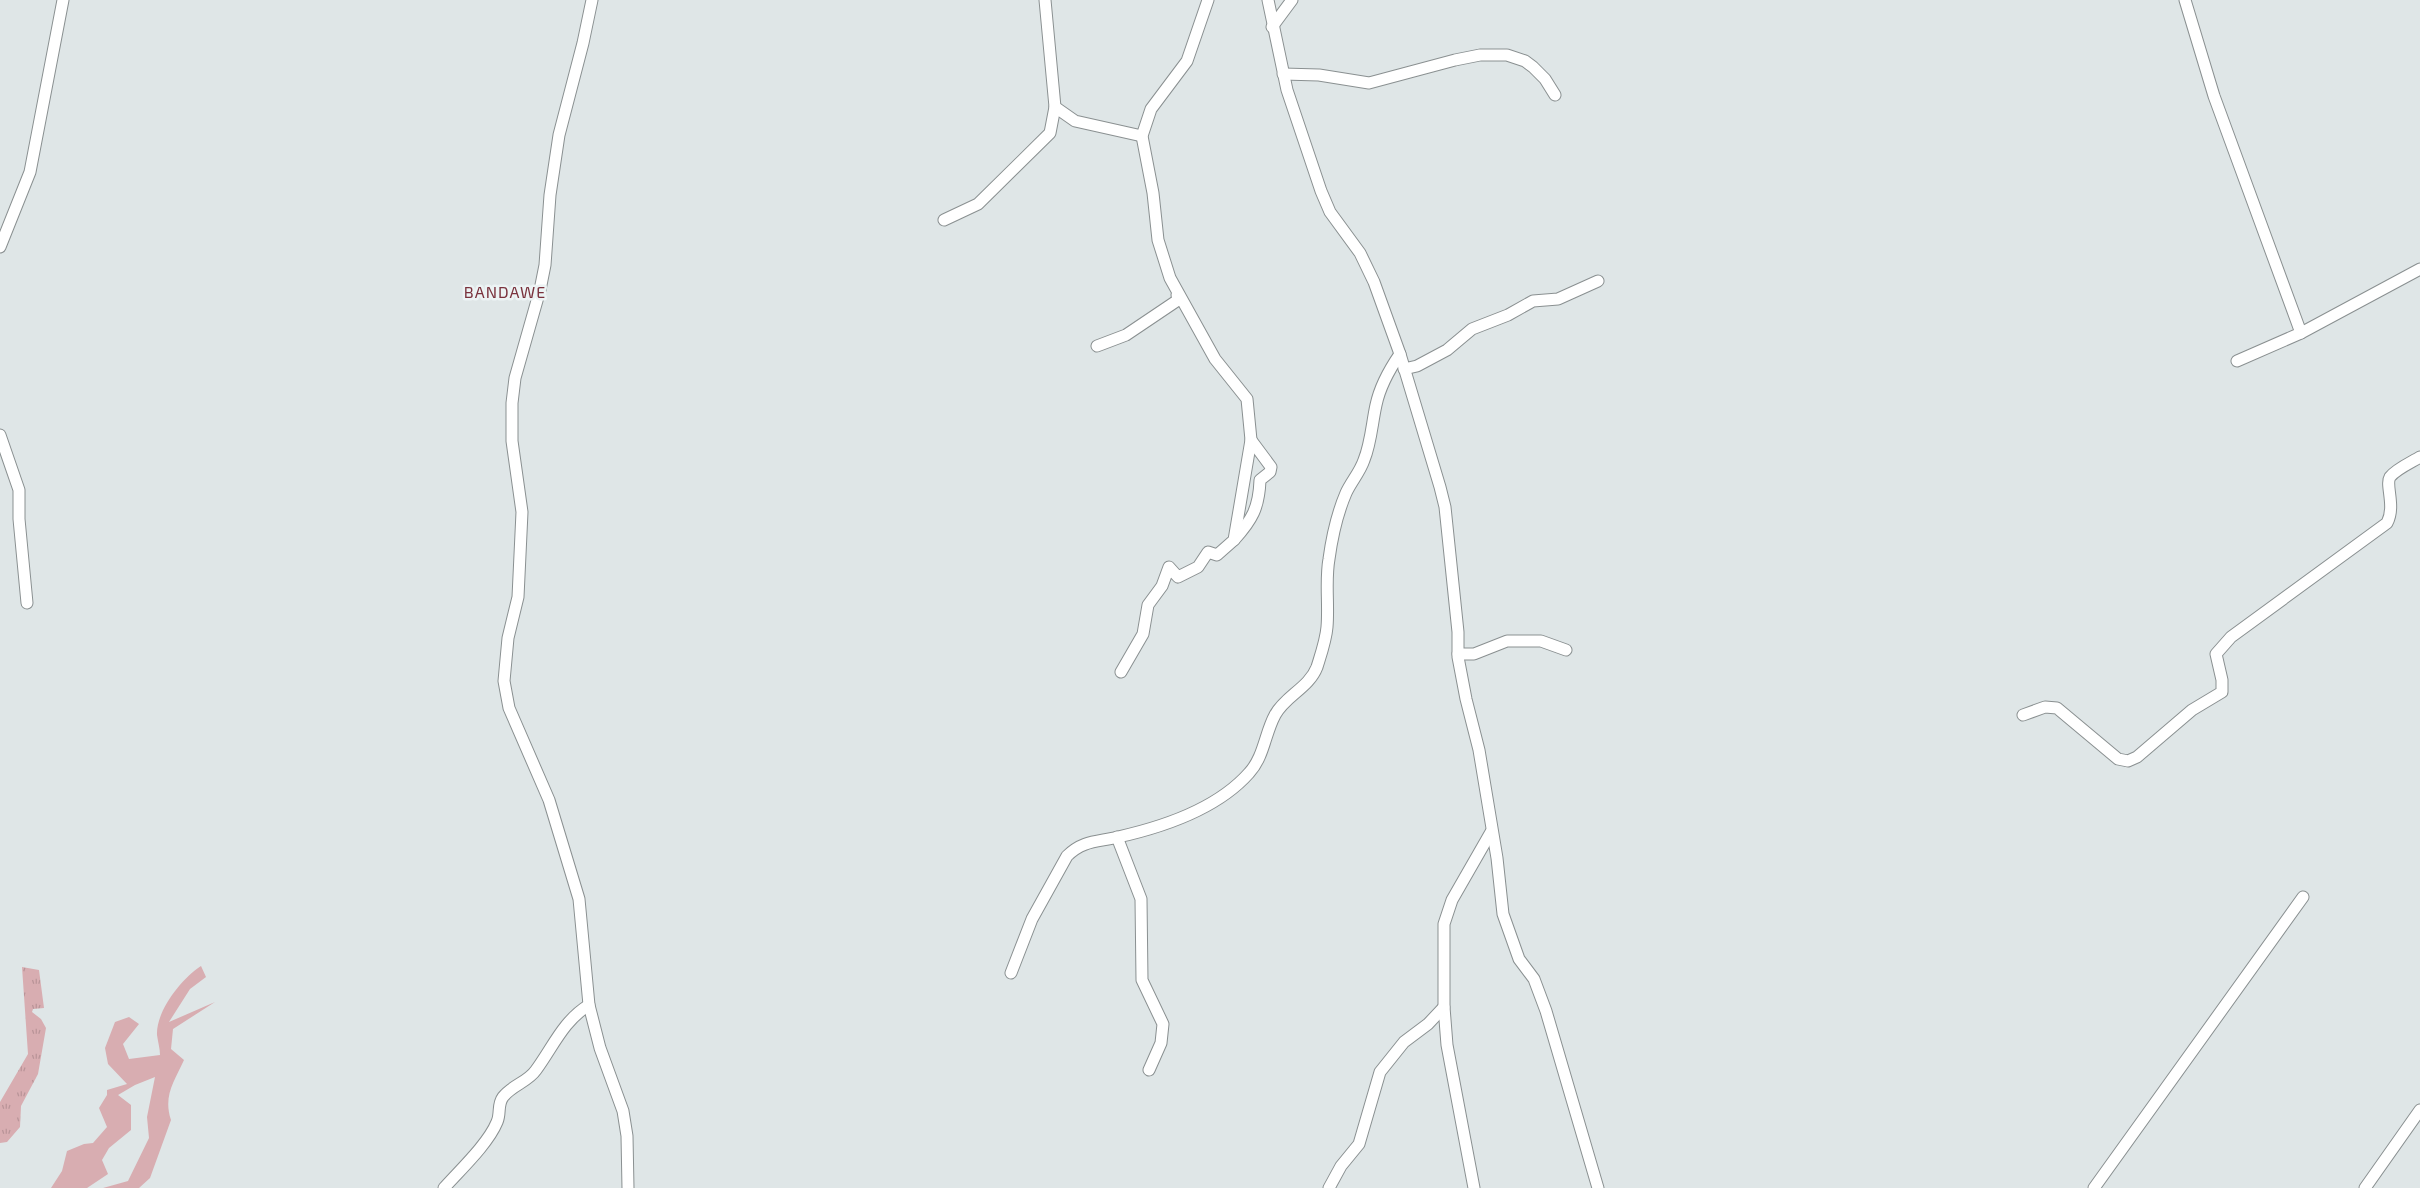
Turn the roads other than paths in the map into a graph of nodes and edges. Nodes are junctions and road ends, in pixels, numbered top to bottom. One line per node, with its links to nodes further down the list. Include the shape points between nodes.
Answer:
1 (63, 0): 14 (street, via 30,172)
2 (592, 0): 36 (street, via 559,135 540,290 515,378 512,442 522,512 518,597 508,638 504,681 509,708 549,800 578,899)
3 (1045, 0): 11 (street)
4 (1208, 0): 12 (street, via 1187,61 1152,109)
5 (1268, 0): 8 (street)
6 (1292, 0): 8 (street)
7 (2185, 0): 18 (street, via 2214,96)
8 (1272, 27): 9 (street)
9 (1283, 74): 10 (street, via 1319,75 1369,83 1455,60 1480,55 1507,55 1533,67); 20 (street, via 1321,191 1330,212 1360,253)
10 (1555, 95)
11 (1055, 107): 12 (street, via 1074,121); 13 (street, via 1050,133 1038,146 978,204)
12 (1142, 136): 17 (street, via 1158,240)
13 (944, 220)
14 (0, 247)
15 (2420, 269): 18 (street)
16 (1598, 281): 22 (street, via 1558,299 1533,301 1508,316 1472,329 1447,350 1417,366)
17 (1178, 294): 19 (street, via 1174,304 1139,327); 24 (street, via 1215,358 1247,399)
18 (2301, 333): 21 (street)
19 (1097, 346)
20 (1400, 354): 22 (street); 33 (street, via 1383,384 1364,461 1346,493 1336,520 1328,561 1327,626 1316,670 1276,712 1256,762 1237,784 1214,801 1184,815)
21 (2237, 361)
22 (1404, 369): 29 (street, via 1445,507)
23 (0, 435): 27 (street, via 19,490)
24 (1251, 440): 26 (street); 26 (street, via 1271,467 1260,480 1260,495 1250,522)
25 (2420, 457): 31 (street, via 2390,477 2392,514 2387,523 2231,637 2216,654 2222,692 2192,710 2137,757 2128,761 2118,759 2058,708 2045,707)
26 (1234, 540): 30 (street, via 1217,555 1208,552 1198,568 1178,578 1169,567 1162,586 1148,605 1143,634)
27 (26, 603)
28 (1566, 650): 29 (street, via 1541,641 1507,640 1474,654)
29 (1458, 654): 32 (street, via 1479,750)
30 (1121, 672)
31 (2023, 715)
32 (1491, 832): 37 (street, via 1446,914); 44 (street, via 1503,914 1510,938 1519,959 1534,979 1546,1011)
33 (1117, 837): 35 (street, via 1081,844 1067,856 1032,919); 38 (street, via 1141,899 1142,980 1163,1024 1160,1043)
34 (2303, 897): 45 (street)
35 (1011, 973)
36 (589, 1005): 40 (street, via 565,1025 534,1073 505,1094 499,1103 497,1122 488,1138); 41 (street, via 622,1111 627,1136)
37 (1444, 1007): 42 (street, via 1404,1042 1380,1072 1359,1144); 43 (street, via 1447,1045)
38 (1149, 1070)
39 (2420, 1110): 46 (street)
40 (444, 1188)
41 (628, 1188)
42 (1329, 1188)
43 (1474, 1188)
44 (1598, 1188)
45 (2094, 1188)
46 (2365, 1188)

